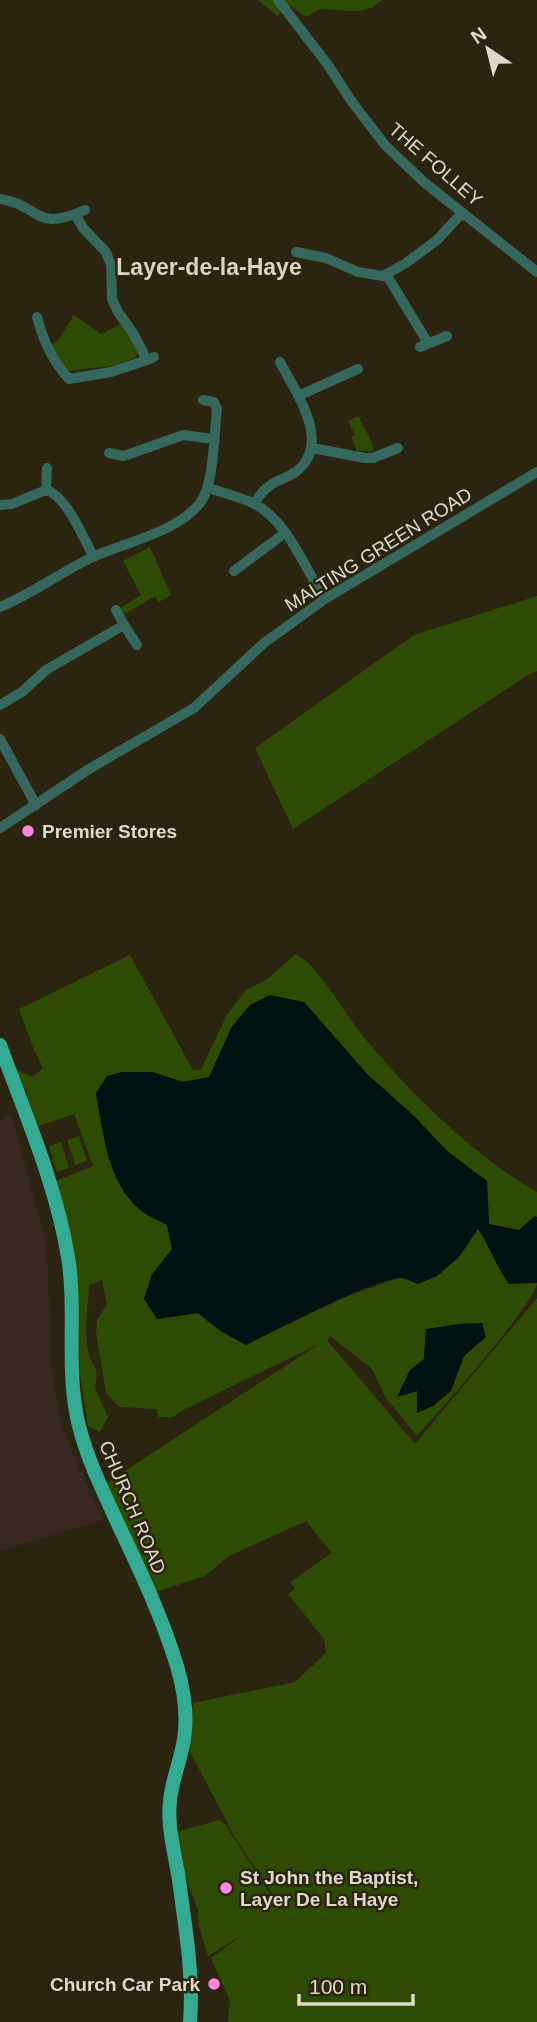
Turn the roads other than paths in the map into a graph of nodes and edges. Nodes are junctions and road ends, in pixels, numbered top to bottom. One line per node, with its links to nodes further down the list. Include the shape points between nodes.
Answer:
1 (278, 0): 3 (street, THE FOLLEY, via 371,129 409,169)
2 (0, 199): 7 (street, via 45,219 80,212 83,228 106,252 111,265 112,299 118,313 150,359 70,382 52,355)
3 (462, 213): 5 (street, THE FOLLEY); 6 (street, via 437,240)
4 (296, 253): 6 (street, via 326,258 358,272)
5 (537, 272)
6 (386, 274): 8 (street, via 424,345)
7 (37, 317)
8 (447, 336)
9 (281, 362): 11 (street)
10 (358, 369): 11 (street)
11 (298, 396): 14 (street, via 313,434)
12 (203, 400): 13 (street, via 214,402 217,409)
13 (213, 439): 16 (street, via 183,435 124,456); 19 (street)
14 (312, 448): 15 (street, via 373,458); 21 (street, via 295,473 268,487)
15 (398, 448)
16 (109, 453)
17 (47, 468): 20 (street)
18 (537, 472): 26 (street, MALTING GREEN ROAD)
19 (208, 488): 21 (street); 24 (street, via 188,515)
20 (46, 490): 22 (street); 24 (street, via 79,521)
21 (254, 504): 23 (street)
22 (0, 505)
23 (285, 533): 25 (street); 26 (street)
24 (94, 557): 27 (street)
25 (234, 571)
26 (325, 599): 33 (street, MALTING GREEN ROAD, via 264,643 194,708)
27 (0, 607)
28 (116, 610): 29 (street)
29 (124, 625): 30 (street); 31 (street, via 46,670)
30 (137, 645)
31 (0, 705)
32 (0, 739): 33 (street)
33 (36, 805): 34 (street, MALTING GREEN ROAD)
34 (0, 828)
35 (0, 1045): 36 (main road, CHURCH ROAD, via 53,1195 68,1258 74,1402 85,1448 139,1569 183,1687 184,1740 169,1803 192,2005)
36 (190, 2022)

